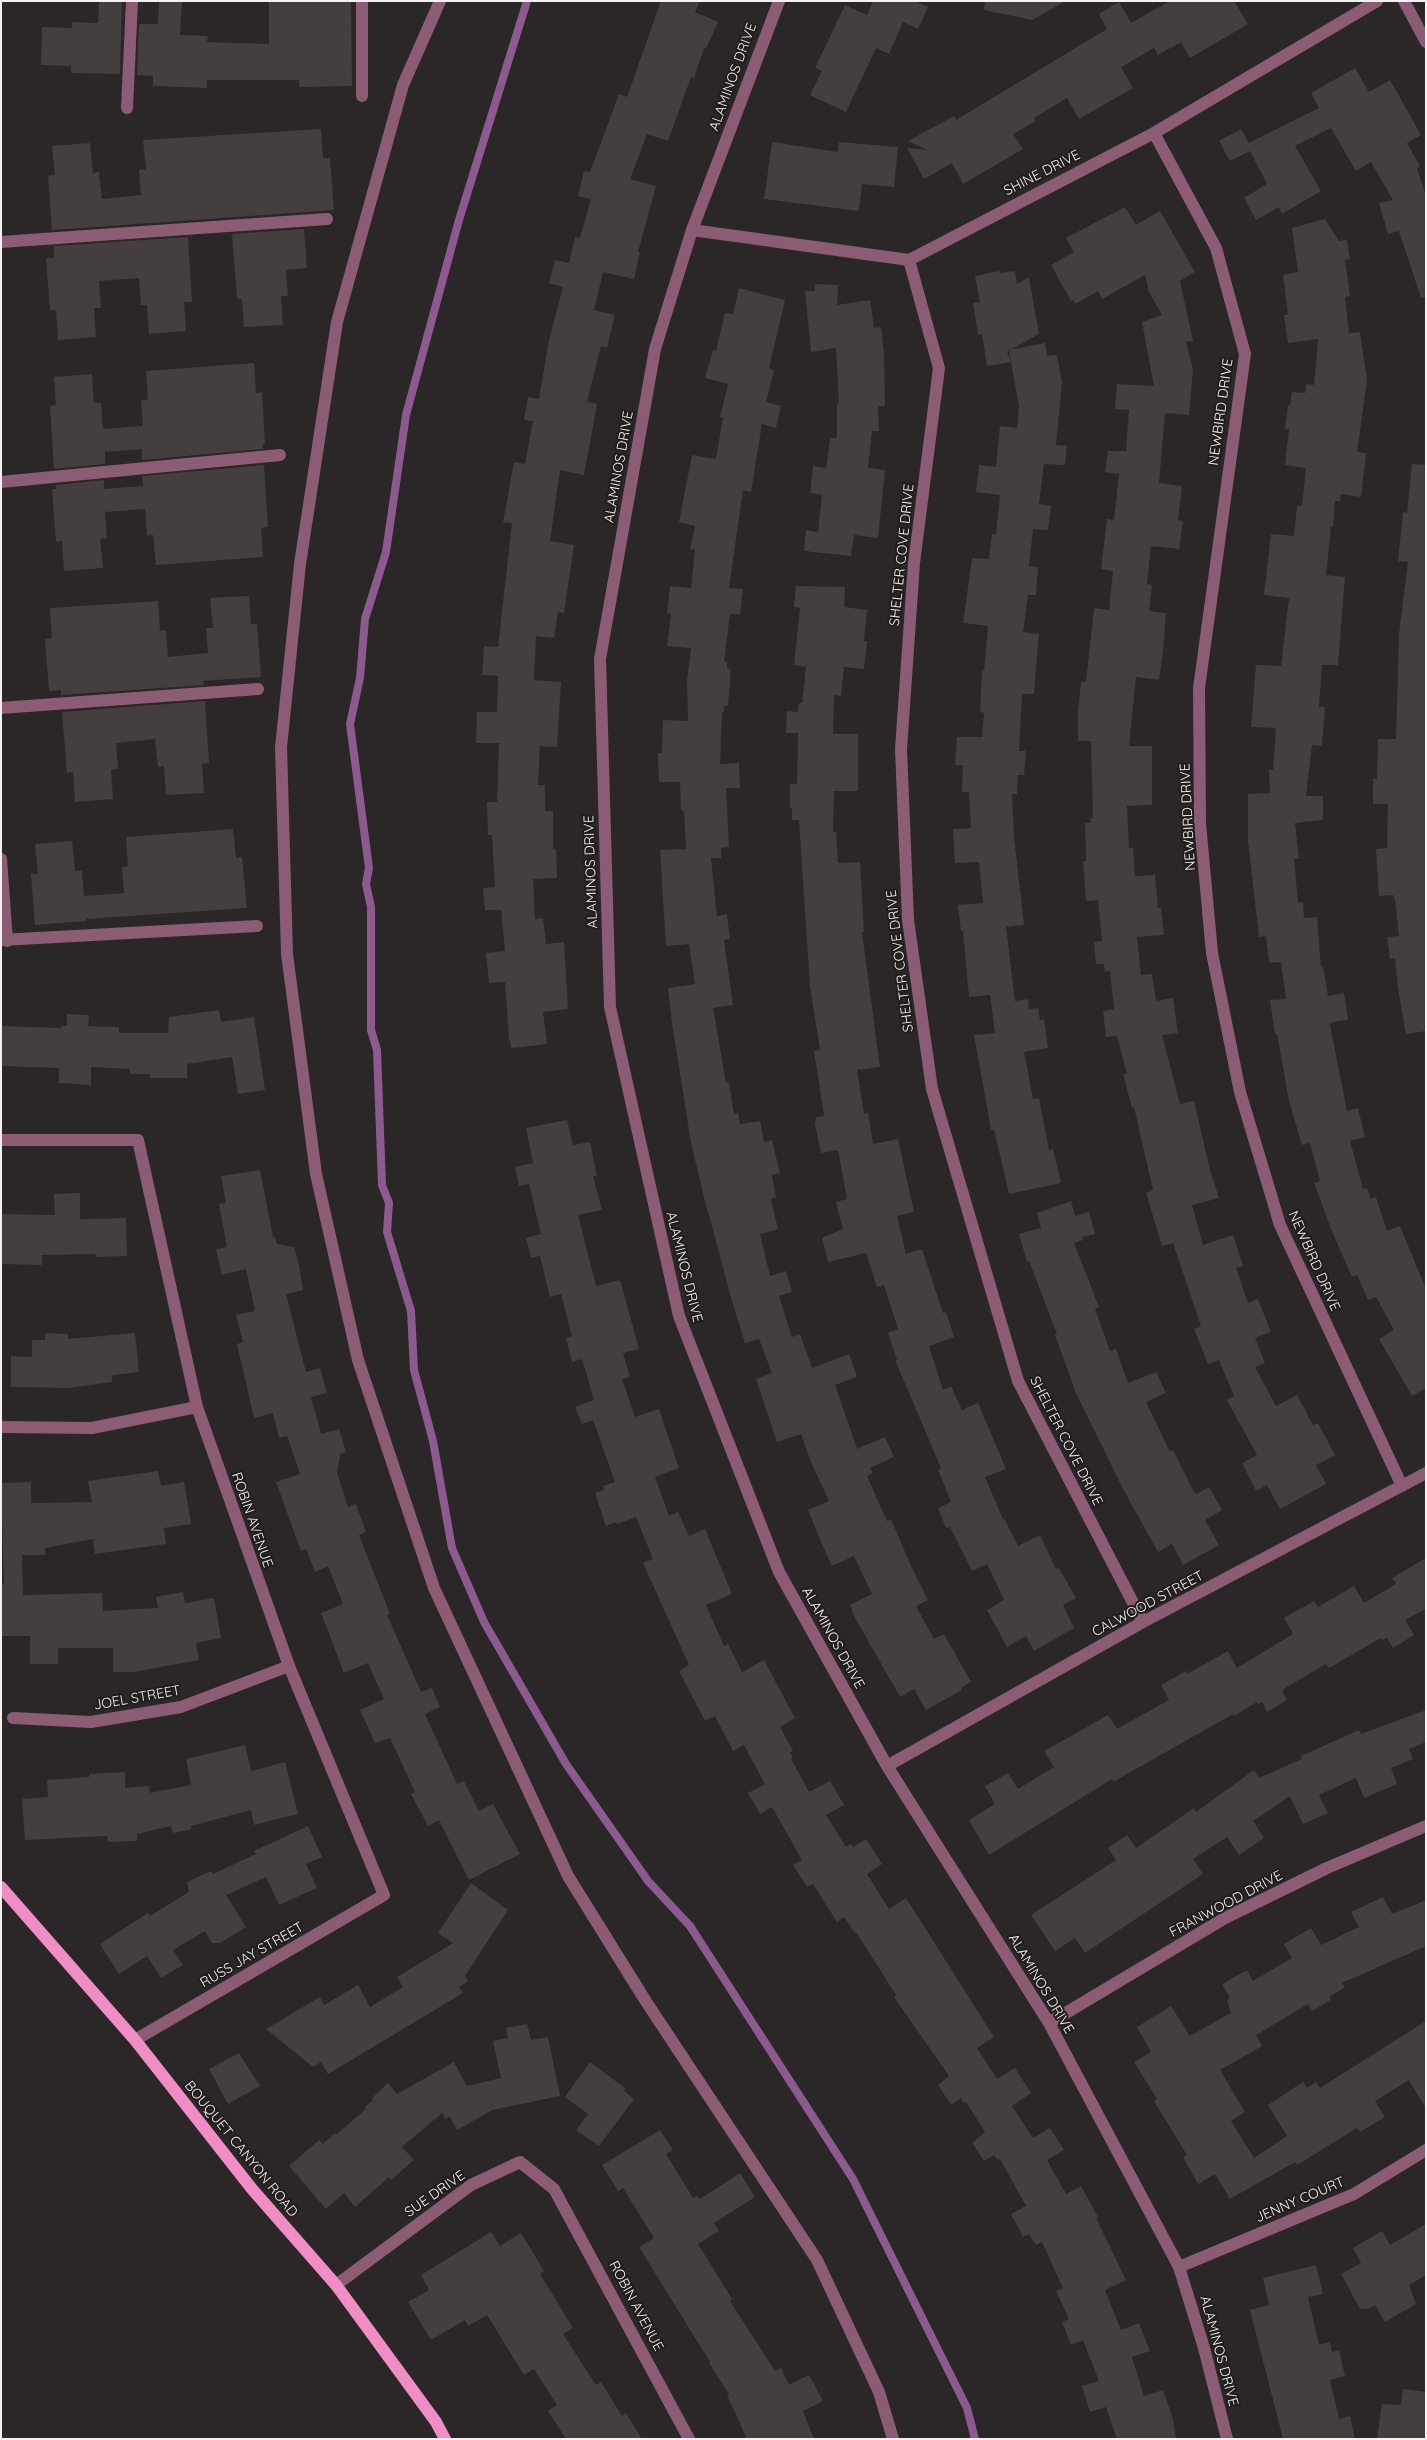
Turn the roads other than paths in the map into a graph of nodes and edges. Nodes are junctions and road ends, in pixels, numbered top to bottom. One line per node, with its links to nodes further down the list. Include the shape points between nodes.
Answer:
1 (132, 1): 9 (street)
2 (362, 1): 8 (street)
3 (440, 1): 42 (street, via 403,85 337,322 300,564 281,747 287,954 316,1174 358,1360 434,1588 568,1876 645,2000 817,2260 879,2392)
4 (779, 1): 12 (street, ALAMINOS DRIVE)
5 (1377, 1): 10 (street, SHINE DRIVE)
6 (1404, 1): 7 (street)
7 (1426, 42)
8 (362, 96)
9 (127, 108)
10 (1154, 132): 14 (street, SHINE DRIVE); 26 (street, NEWBIRD DRIVE, via 1216,248 1244,354 1199,688 1200,823 1212,953 1240,1092 1280,1225)
11 (327, 219): 13 (street)
12 (692, 230): 14 (street); 30 (street, ALAMINOS DRIVE, via 655,349 600,660 610,1007 679,1316 779,1572)
13 (1, 242)
14 (909, 260): 27 (street, SHELTER COVE DRIVE, via 939,368 914,563 900,750 908,920 932,1089 1018,1382)
15 (280, 455): 16 (street)
16 (1, 482)
17 (258, 690): 18 (street)
18 (1, 708)
19 (1, 859): 21 (street)
20 (257, 926): 21 (street)
21 (4, 940)
22 (1, 1140): 23 (street, ROBIN AVENUE, via 138,1140)
23 (197, 1407): 24 (street, via 92,1428); 28 (street, ROBIN AVENUE)
24 (1, 1427)
25 (1426, 1473): 26 (street, CALWOOD STREET)
26 (1402, 1486): 27 (street, CALWOOD STREET)
27 (1144, 1622): 30 (street, CALWOOD STREET)
28 (289, 1666): 29 (street, JOEL STREET, via 181,1707 91,1722); 33 (street, ROBIN AVENUE)
29 (13, 1718)
30 (887, 1766): 34 (street, ALAMINOS DRIVE)
31 (1426, 1826): 34 (street, FRANWOOD DRIVE, via 1327,1868 1225,1918)
32 (1, 1887): 35 (main road, BOUQUET CANYON ROAD)
33 (384, 1895): 35 (street, RUSS JAY STREET)
34 (1048, 2023): 38 (street, ALAMINOS DRIVE)
35 (135, 2040): 39 (main road, BOUQUET CANYON ROAD, via 252,2189)
36 (1426, 2150): 38 (street, JENNY COURT, via 1354,2194)
37 (554, 2188): 39 (street, SUE DRIVE, via 520,2162 471,2186); 41 (street, ROBIN AVENUE)
38 (1179, 2267): 43 (street, ALAMINOS DRIVE)
39 (336, 2285): 40 (main road, BOUQUET CANYON ROAD)
40 (445, 2439)
41 (689, 2439)
42 (892, 2439)
43 (1227, 2439)

